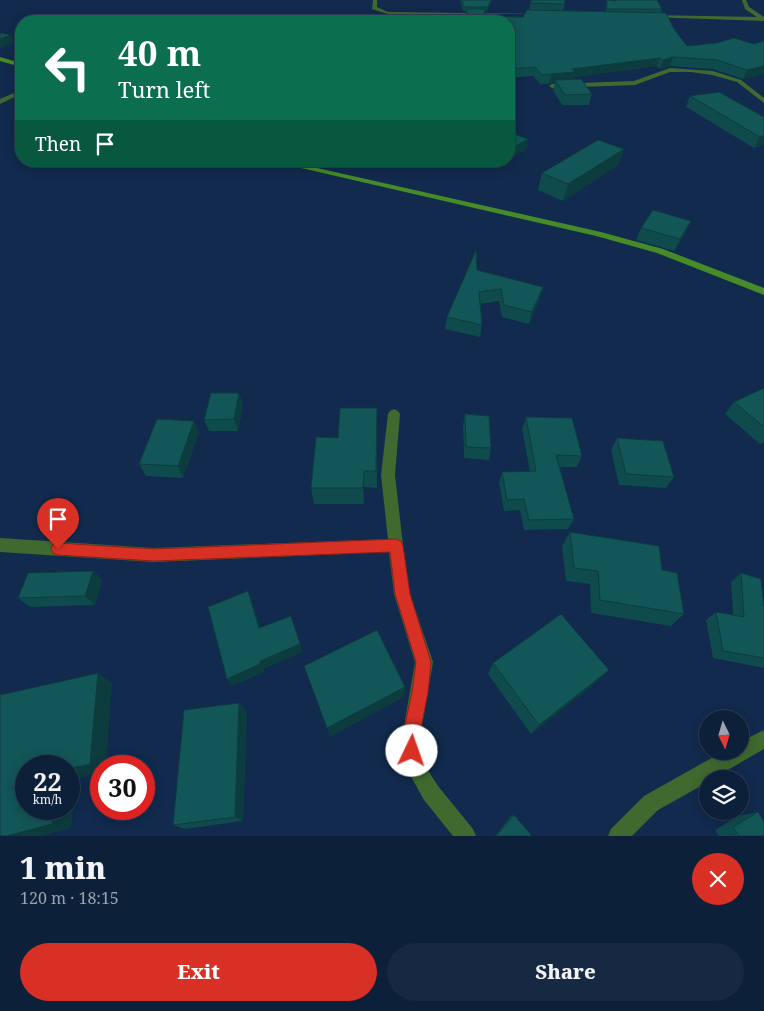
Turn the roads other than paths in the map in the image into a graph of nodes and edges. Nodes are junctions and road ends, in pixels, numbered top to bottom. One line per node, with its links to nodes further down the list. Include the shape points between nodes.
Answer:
1 (375, 0): 3 (street, via 374,8 388,13)
2 (744, 0): 5 (street, via 747,8)
3 (549, 15)
4 (645, 17): 5 (street)
5 (764, 19)
6 (0, 59): 7 (street)
7 (15, 63)
8 (552, 86): 10 (street, via 635,83 670,70 691,70 713,72 739,81)
9 (15, 95): 11 (street)
10 (764, 101)
11 (0, 102)
12 (301, 167): 13 (street, via 598,234 660,251)
13 (764, 292)
14 (394, 414): 16 (street, via 388,475)
15 (0, 545): 16 (street, via 154,555)
16 (396, 546): 18 (street, via 402,594 424,662 411,738 412,764)
17 (764, 739): 19 (street, via 651,803)
18 (466, 836)
19 (618, 836)

